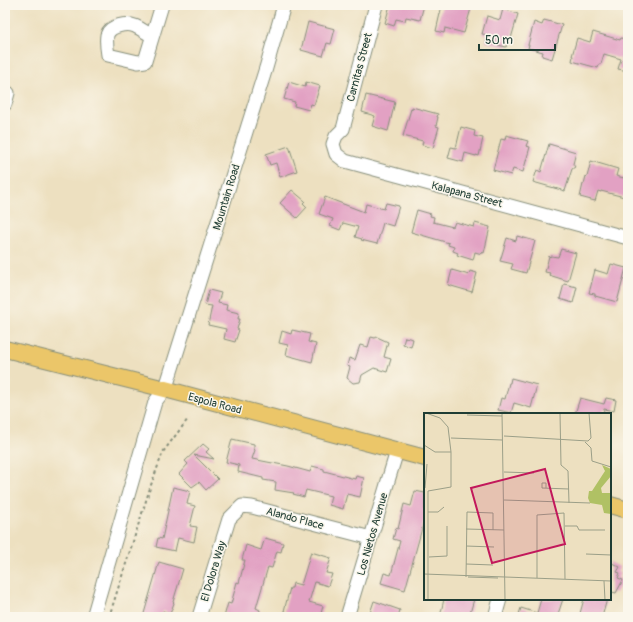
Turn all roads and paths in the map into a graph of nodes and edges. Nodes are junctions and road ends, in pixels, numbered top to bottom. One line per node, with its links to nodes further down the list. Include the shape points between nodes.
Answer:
1 (162, 5): 4 (street)
2 (284, 5): 8 (street, Mountain Road)
3 (376, 5): 5 (street, Carnitas Street)
4 (152, 36)
5 (343, 129): 6 (street, Kalapana Street, via 333,144 336,154 344,161)
6 (628, 238)
7 (5, 348): 8 (main road, Espola Road)
8 (165, 389): 10 (main road, Espola Road); 17 (street, Mountain Road, via 155,402)
9 (188, 420): 18 (path, via 163,452)
10 (397, 451): 11 (main road, Espola Road); 15 (street, Los Nietos Avenue)
11 (424, 458)
12 (611, 505): 13 (main road)
13 (628, 510)
14 (227, 525): 15 (street, Alando Place, via 229,518 242,506 252,506); 19 (street, El Dolora Way)
15 (371, 538): 20 (street, Los Nietos Avenue)
16 (500, 600): 21 (street)
17 (93, 617)
18 (109, 617)
19 (199, 617)
20 (347, 617)
21 (495, 617)

